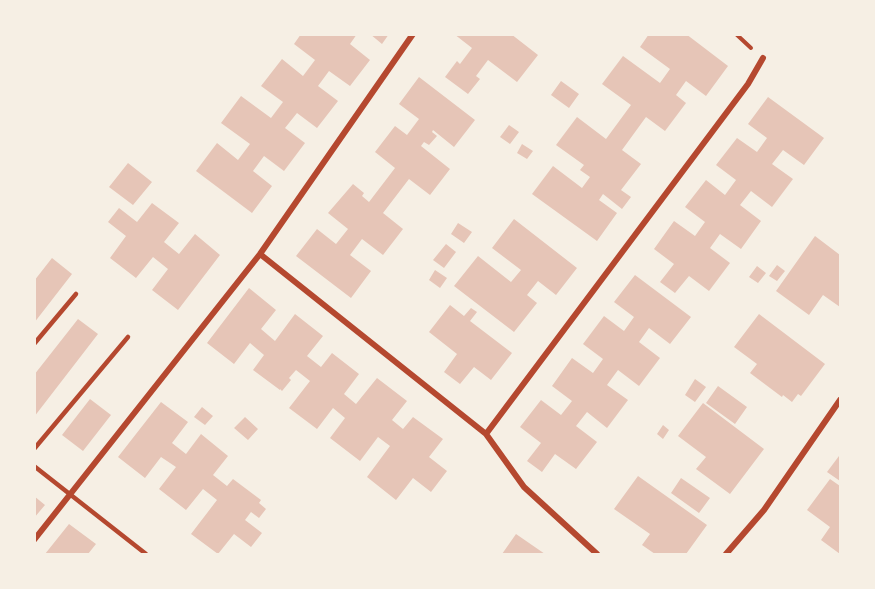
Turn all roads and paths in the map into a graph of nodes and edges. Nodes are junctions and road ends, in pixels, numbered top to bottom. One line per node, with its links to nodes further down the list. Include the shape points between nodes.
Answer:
1 (413, 34): 3 (street)
2 (763, 58): 8 (street)
3 (261, 254): 8 (street); 11 (street)
4 (76, 294): 6 (lane)
5 (128, 337): 9 (lane)
6 (34, 344)
7 (840, 400): 15 (street, via 764,510)
8 (486, 434): 14 (street, via 525,487)
9 (34, 449)
10 (34, 466): 11 (lane)
11 (71, 495): 12 (street); 13 (lane)
12 (34, 540)
13 (146, 555)
14 (597, 555)
15 (726, 555)

